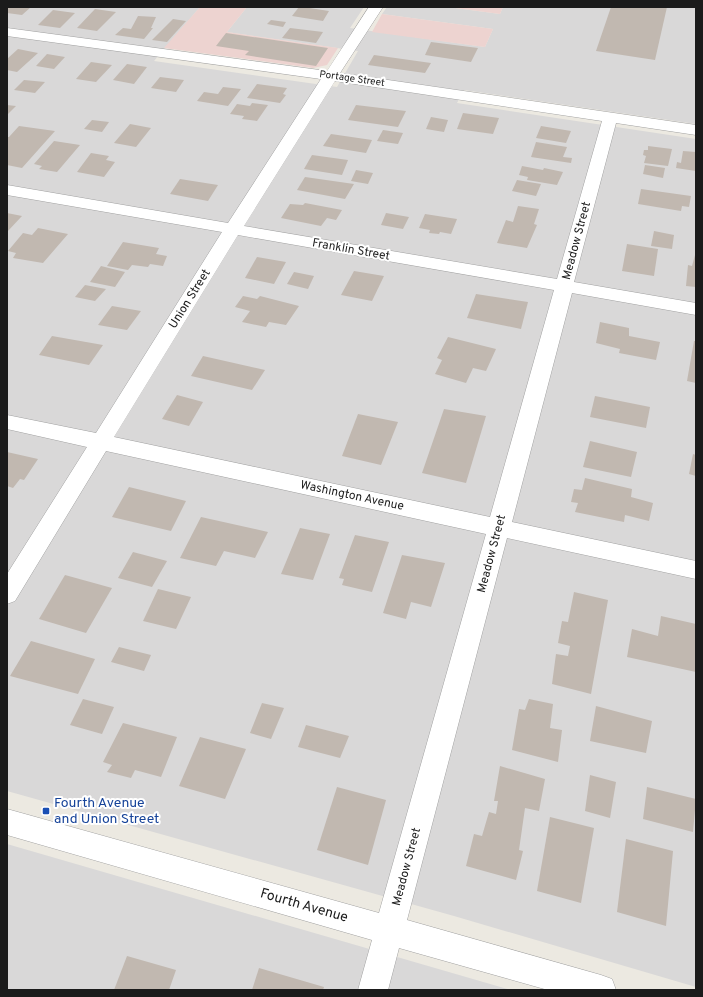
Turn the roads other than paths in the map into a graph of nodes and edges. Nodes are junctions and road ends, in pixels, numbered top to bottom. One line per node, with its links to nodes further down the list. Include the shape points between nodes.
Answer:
1 (376, 7): 3 (street, Union Street)
2 (7, 32): 3 (street, Portage Street)
3 (330, 76): 4 (street, Portage Street); 7 (street, Union Street)
4 (610, 118): 5 (street, Portage Street); 8 (street, Meadow Street)
5 (696, 130)
6 (7, 190): 7 (street, Franklin Street)
7 (233, 229): 8 (street, Franklin Street); 11 (street, Union Street)
8 (565, 286): 9 (street, Franklin Street); 12 (street, Meadow Street)
9 (696, 309)
10 (7, 422): 11 (street, Washington Avenue)
11 (102, 442): 12 (street, Washington Avenue); 14 (street, Union Street)
12 (499, 528): 13 (street, Washington Avenue); 16 (street, Meadow Street)
13 (696, 570)
14 (7, 594)
15 (7, 822): 16 (street, Fourth Avenue)
16 (389, 930): 17 (street, Meadow Street); 18 (street, Fourth Avenue)
17 (373, 990)
18 (601, 990)

